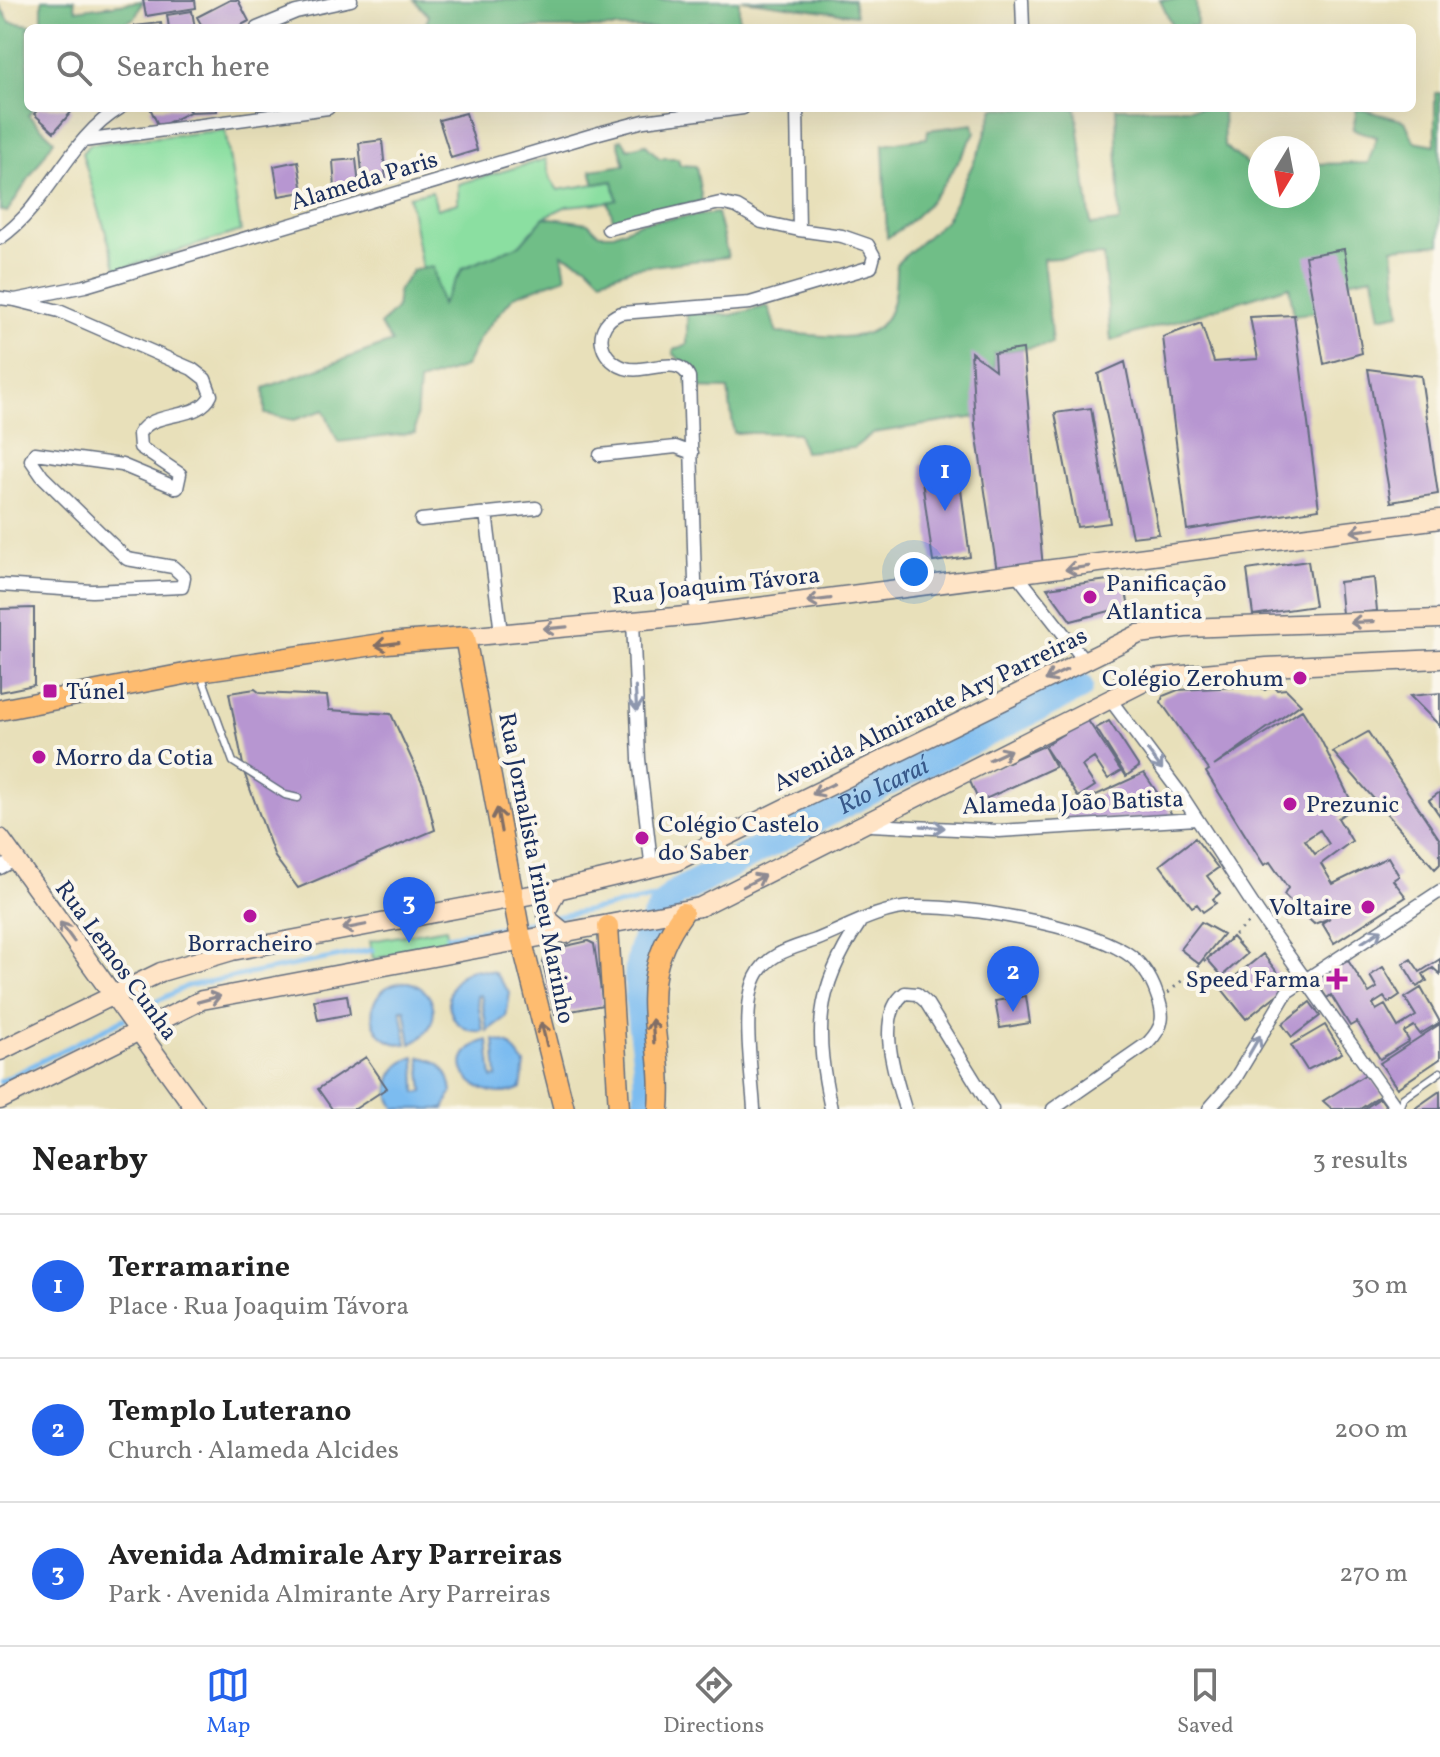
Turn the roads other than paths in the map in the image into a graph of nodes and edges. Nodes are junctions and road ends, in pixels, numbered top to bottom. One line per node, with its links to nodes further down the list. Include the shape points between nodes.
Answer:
1 (351, 0): 3 (street)
2 (1022, 0): 4 (street)
3 (267, 24)
4 (1023, 24)
5 (114, 112): 9 (street)
6 (298, 112): 9 (street)
7 (713, 112): 16 (street, Alameda Paris, via 644,121 85,286)
8 (797, 112): 13 (street)
9 (83, 141): 11 (street, via 25,221)
10 (0, 224): 11 (street)
11 (13, 229): 14 (street)
12 (608, 229): 13 (street, via 720,203 762,222)
13 (799, 230): 17 (street, via 861,242 871,250 874,263 860,272 750,303 621,313 604,324 603,350 622,368 674,365 686,371)
14 (0, 238)
15 (0, 298): 16 (street, Alameda Paris)
16 (15, 300): 24 (street, via 59,311 192,369 205,379 211,395 201,407 153,422 139,434 140,447 180,474 177,488 122,465 89,458 35,453 31,460 127,559 173,567 184,577 182,587 92,591)
17 (692, 453): 18 (street, via 676,447); 25 (street)
18 (600, 455)
19 (536, 508): 20 (street)
20 (486, 513): 22 (street); 28 (street)
21 (1440, 519): 23 (main road, Rua Joaquim Távora, one-way to 23)
22 (421, 520)
23 (1018, 576): 25 (main road, Rua Joaquim Távora, one-way to 25); 31 (street)
24 (0, 585)
25 (696, 615): 27 (main road, Rua Joaquim Távora)
26 (1440, 619): 31 (main road, Avenida Almirante Ary Parreiras, one-way to 31, via 1160,630 1139,634)
27 (633, 621): 28 (main road, Rua Joaquim Távora, one-way to 28); 40 (street, one-way to 40, via 639,759)
28 (501, 633): 29 (main road, Rua Joaquim Távora)
29 (465, 637): 32 (main road, Rua Joaquim Távora, one-way to 32); 43 (main road, Rua Jornalista Irineu Marinho, one-way to 29)
30 (1440, 659): 33 (main road, Avenida Almirante Ary Parreiras, via 1183,672)
31 (1085, 661): 40 (main road, Avenida Almirante Ary Parreiras, one-way to 40)
32 (200, 671): 34 (main road, Rua Joaquim Távora); 35 (lane, via 233,762)
33 (1109, 691): 36 (street, one-way to 36); 37 (main road, Avenida Almirante Ary Parreiras, one-way to 33)
34 (0, 710)
35 (298, 798)
36 (1197, 819): 37 (street, Alameda João Batista, one-way to 36, via 999,831); 49 (street)
37 (855, 827): 44 (main road, Avenida Almirante Ary Parreiras, one-way to 37)
38 (0, 838): 39 (main road, Rua Lemos Cunha)
39 (8, 864): 50 (main road, Rua Lemos Cunha, one-way to 39)
40 (652, 870): 42 (main road, Avenida Almirante Ary Parreiras)
41 (1440, 891): 49 (street, one-way to 41)
42 (552, 898): 43 (main road, Avenida Almirante Ary Parreiras); 47 (main road, via 547,916)
43 (514, 900): 48 (main road, Rua Jornalista Irineu Marinho); 50 (main road, Avenida Almirante Ary Parreiras, one-way to 50, via 232,951 161,972)
44 (683, 913): 46 (main road, Avenida Almirante Ary Parreiras); 57 (main road, one-way to 44, via 653,980 664,944)
45 (859, 924): 58 (street, via 777,955 757,974 750,1010); 59 (street, via 819,1017); 62 (street, via 894,909 942,908 1060,927 1125,952 1142,966 1160,1001 1163,1025 1148,1043)
46 (608, 926): 47 (main road, Avenida Almirante Ary Parreiras); 56 (main road)
47 (559, 929): 48 (main road, Avenida Almirante Ary Parreiras)
48 (521, 937): 50 (main road, Avenida Almirante Ary Parreiras, one-way to 48); 55 (main road, Rua Jornalista Irineu Marinho, one-way to 48)
49 (1307, 979): 63 (street, one-way to 49, via 1235,1079 1277,1005); 64 (street)
50 (125, 1013): 51 (main road, Avenida Almirante Ary Parreiras); 53 (main road, Avenida Almirante Ary Parreiras); 54 (main road, Rua Lemos Cunha)
51 (0, 1051)
52 (1440, 1072): 64 (lane, via 1403,1098)
53 (0, 1100)
54 (195, 1109)
55 (564, 1109)
56 (619, 1109)
57 (659, 1109)
58 (754, 1109)
59 (831, 1109)
60 (905, 1109): 61 (street, via 890,1041 894,1009 905,993 926,1002)
61 (992, 1109)
62 (1053, 1109)
63 (1209, 1109)
64 (1398, 1109)

